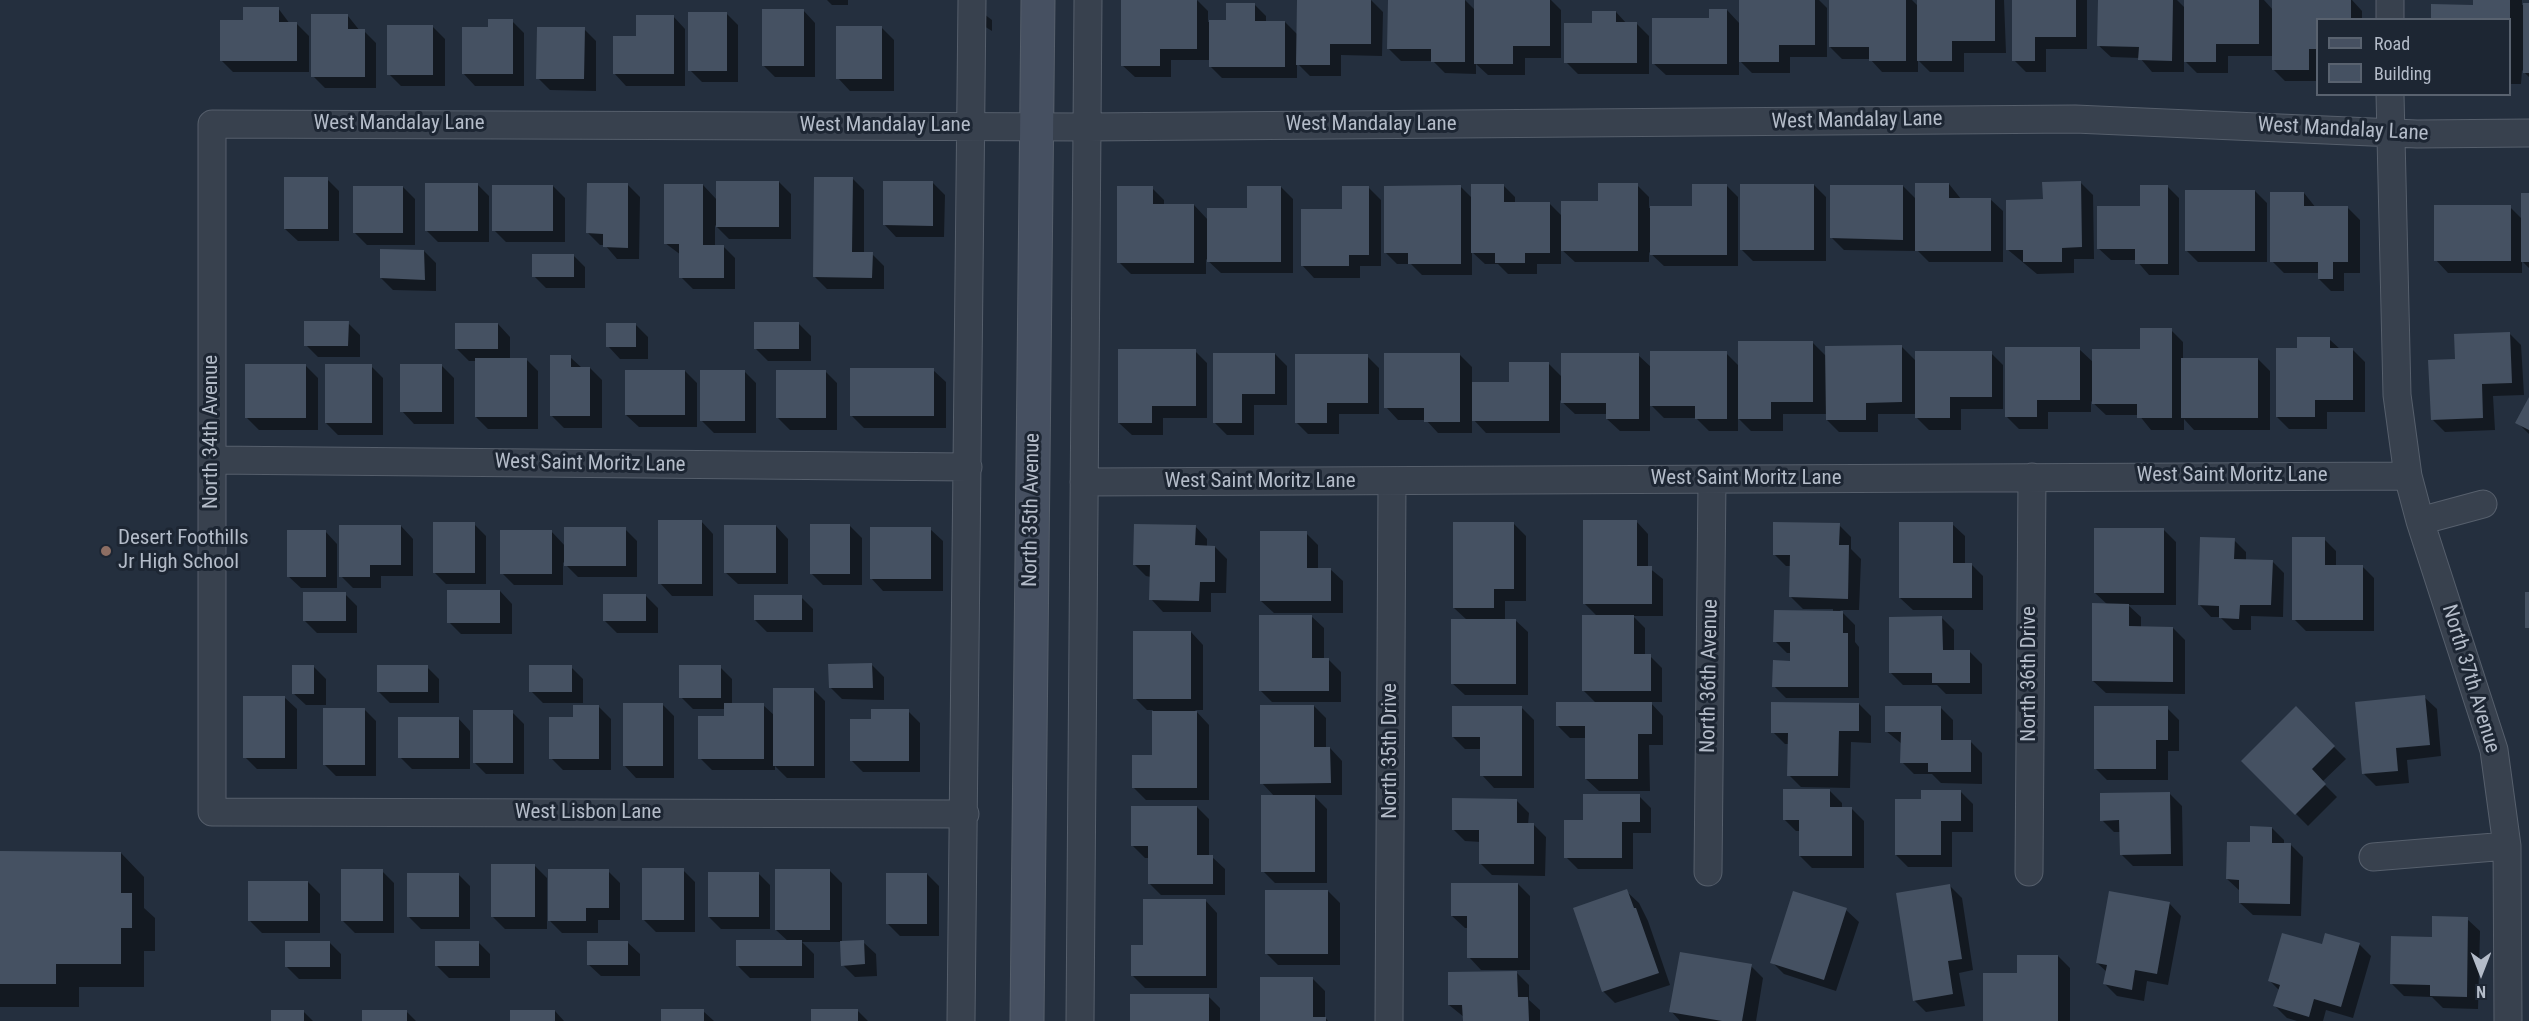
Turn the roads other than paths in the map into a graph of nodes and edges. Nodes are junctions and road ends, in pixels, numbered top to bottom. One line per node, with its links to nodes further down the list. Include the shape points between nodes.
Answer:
1 (972, 0): 8 (street)
2 (1038, 0): 9 (main road, North 35th Avenue)
3 (1088, 0): 10 (street)
4 (2390, 0): 5 (street)
5 (2390, 18)
6 (2390, 96): 11 (street, North 37th Avenue)
7 (212, 124): 8 (street, West Mandalay Lane); 13 (street, North 34th Avenue)
8 (970, 126): 9 (street, West Mandalay Lane); 14 (street)
9 (1035, 126): 10 (street, West Mandalay Lane); 29 (main road, North 35th Avenue)
10 (1086, 127): 11 (street, West Mandalay Lane, via 2075,119); 18 (street)
11 (2390, 132): 12 (street, West Mandalay Lane); 15 (street, North 37th Avenue, via 2397,395)
12 (2529, 133)
13 (212, 460): 14 (street, West Saint Moritz Lane); 22 (street, North 34th Avenue)
14 (968, 467): 23 (street)
15 (2408, 476): 16 (street, West Saint Moritz Lane); 21 (street, North 37th Avenue)
16 (2032, 477): 17 (street, West Saint Moritz Lane); 27 (street, North 36th Drive)
17 (1713, 480): 19 (street, West Saint Moritz Lane); 26 (street, North 36th Avenue)
18 (1084, 482): 19 (street, West Saint Moritz Lane); 30 (street)
19 (1392, 482): 31 (street, North 35th Drive)
20 (2483, 504): 21 (street)
21 (2420, 521): 24 (street, North 37th Avenue, via 2494,750)
22 (212, 813): 23 (street, West Lisbon Lane)
23 (964, 814): 28 (street)
24 (2507, 846): 25 (street); 32 (street, North 37th Avenue)
25 (2373, 857)
26 (1708, 872)
27 (2029, 872)
28 (961, 1021)
29 (1027, 1021)
30 (1080, 1021)
31 (1389, 1021)
32 (2508, 1021)

